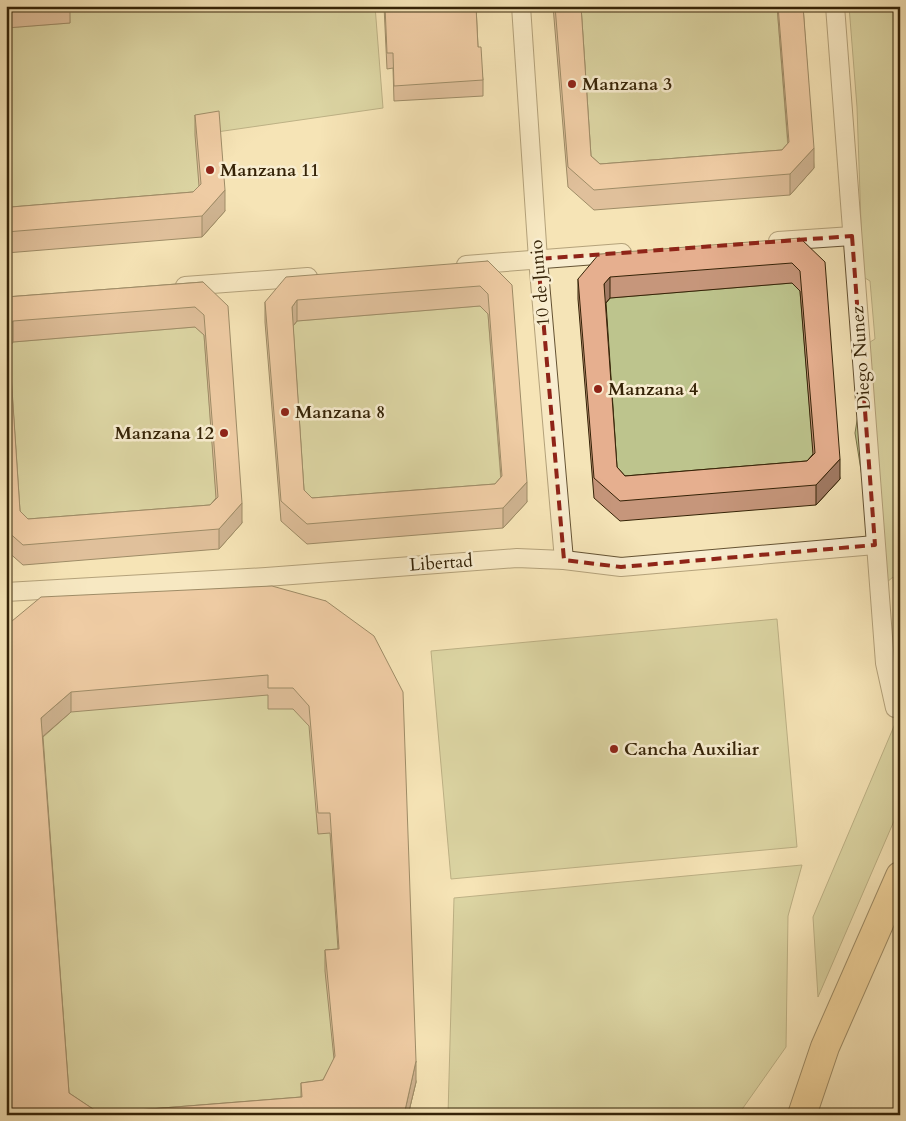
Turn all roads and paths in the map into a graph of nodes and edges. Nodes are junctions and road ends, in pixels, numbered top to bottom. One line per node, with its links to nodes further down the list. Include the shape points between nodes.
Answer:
1 (521, 6): 6 (street, 10 de Junio)
2 (835, 6): 3 (street, Diego Nunez)
3 (852, 236): 4 (street); 10 (street, Diego Nunez)
4 (764, 242)
5 (636, 252): 6 (street)
6 (538, 259): 7 (street); 11 (street, 10 de Junio)
7 (449, 266)
8 (321, 276): 9 (street)
9 (173, 287)
10 (875, 545): 11 (street, Libertad, via 621,567); 13 (street, Diego Nunez, via 885,663)
11 (564, 560): 12 (street, Libertad, via 517,558)
12 (6, 592)
13 (895, 708)
14 (900, 876): 15 (main road)
15 (825, 1047): 16 (main road); 17 (main road)
16 (786, 1115)
17 (802, 1115)

